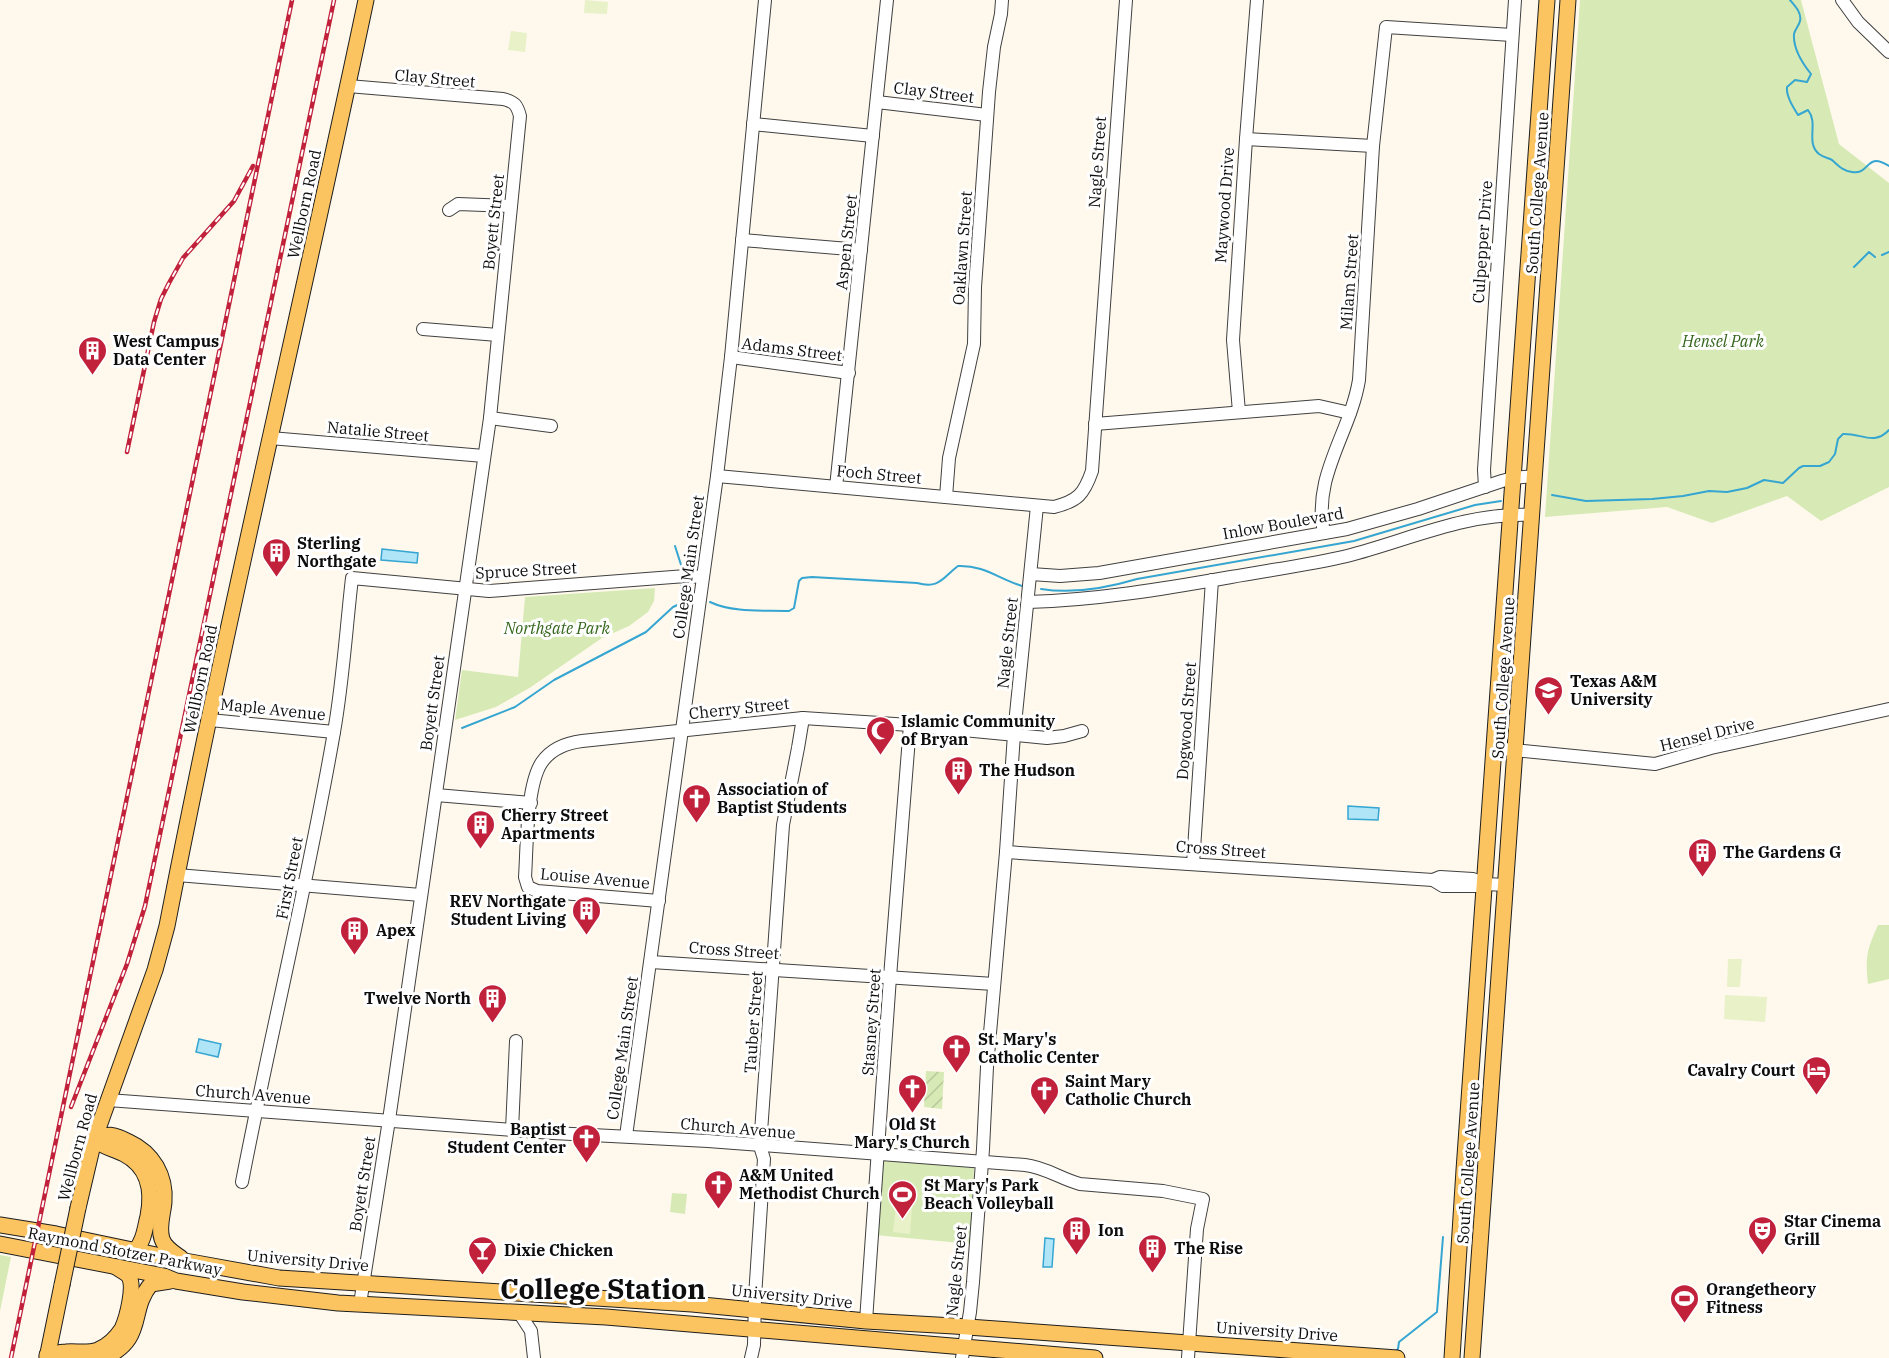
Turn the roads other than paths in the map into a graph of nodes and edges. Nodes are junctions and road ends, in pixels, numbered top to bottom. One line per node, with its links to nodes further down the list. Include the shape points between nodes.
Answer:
1 (366, 0): 14 (main road, Wellborn Road)
2 (765, 0): 18 (street, College Main Street)
3 (887, 0): 15 (street, Aspen Street)
4 (1002, 0): 17 (street, Oaklawn Street)
5 (1126, 0): 35 (street, Nagle Street)
6 (1252, 0): 7 (street)
7 (1257, 0): 20 (street, Maywood Drive)
8 (1515, 0): 12 (street, Culpepper Drive)
9 (1547, 0): 22 (main road, South College Avenue)
10 (1568, 0): 23 (main road, South College Avenue)
11 (1842, 0): 13 (street)
12 (1512, 35): 21 (street, Milam Street, via 1386,27); 43 (street, Culpepper Drive)
13 (1889, 52)
14 (348, 86): 16 (street, Clay Street, via 503,99); 37 (main road, Wellborn Road)
15 (877, 102): 17 (street, Clay Street); 19 (street, Aspen Street)
16 (518, 106): 24 (street, Boyett Street)
17 (987, 115): 44 (street, Oaklawn Street, via 974,344 949,458)
18 (753, 124): 19 (street); 26 (street, College Main Street)
19 (873, 135): 27 (street, Aspen Street)
20 (1246, 139): 21 (street); 32 (street, Maywood Drive, via 1233,340)
21 (1373, 146): 33 (street, Milam Street, via 1359,380)
22 (1533, 190): 23 (main road); 41 (main road, South College Avenue)
23 (1555, 191): 40 (main road, South College Avenue)
24 (511, 206): 25 (street, via 458,204); 29 (street, Boyett Street)
25 (449, 210)
26 (742, 240): 27 (street); 30 (street, College Main Street)
27 (861, 250): 31 (street, Aspen Street)
28 (423, 329): 29 (street)
29 (498, 335): 34 (street, Boyett Street)
30 (731, 357): 31 (street, Adams Street); 39 (street, College Main Street)
31 (849, 373): 42 (street, Aspen Street)
32 (1239, 412): 33 (street, via 1319,406); 35 (street)
33 (1350, 413): 48 (street, Milam Street, via 1324,482)
34 (490, 418): 36 (street); 38 (street, Boyett Street)
35 (1095, 424): 45 (street, Nagle Street, via 1092,471 1081,495 1054,507)
36 (551, 426)
37 (270, 438): 38 (street, Natalie Street); 59 (main road, Wellborn Road)
38 (484, 456): 53 (street, Boyett Street)
39 (717, 476): 42 (street, Foch Street); 50 (street, College Main Street)
40 (1535, 476): 41 (street, Inlow Boulevard); 47 (main road, South College Avenue)
41 (1513, 478): 43 (street, Inlow Boulevard); 46 (main road, South College Avenue)
42 (836, 487): 44 (street, Foch Street)
43 (1485, 487): 48 (street, Inlow Boulevard, via 1384,519)
44 (946, 497): 45 (street, Foch Street)
45 (1037, 506): 49 (street, Nagle Street)
46 (1512, 514): 47 (street); 52 (street, via 1456,523 1330,560); 55 (main road, South College Avenue)
47 (1532, 515): 56 (main road, South College Avenue)
48 (1324, 533): 49 (street, Inlow Boulevard, via 1099,573)
49 (1031, 574): 54 (street, Nagle Street)
50 (702, 577): 53 (street, Spruce Street, via 489,591); 61 (street, College Main Street)
51 (352, 578): 53 (street, Spruce Street); 63 (street, First Street)
52 (1212, 580): 54 (street, via 1090,599); 70 (street, Dogwood Street)
53 (465, 589): 67 (street, Boyett Street)
54 (1028, 602): 64 (street, Nagle Street)
55 (1503, 629): 56 (main road); 65 (main road, South College Avenue)
56 (1524, 630): 66 (main road, South College Avenue)
57 (1889, 709): 66 (street, Hensel Drive, via 1711,748 1654,765)
58 (802, 718): 60 (street, Cherry Street); 61 (street, Cherry Street); 79 (street, Tauber Street, via 783,825)
59 (210, 720): 63 (street, Maple Avenue); 71 (main road, Wellborn Road)
60 (910, 725): 64 (street, Cherry Street); 80 (street, Stasney Street)
61 (682, 731): 68 (street, Cherry Street, via 559,747 549,754 537,773); 77 (street, College Main Street)
62 (1082, 731): 64 (street, Cherry Street, via 1047,738)
63 (334, 732): 72 (street, First Street)
64 (1014, 734): 69 (street, Nagle Street)
65 (1494, 748): 66 (street, Hensel Drive); 73 (main road, South College Avenue)
66 (1516, 750): 74 (main road, South College Avenue)
67 (436, 795): 68 (street); 76 (street, Boyett Street)
68 (531, 803): 75 (street, Cherry Street, via 525,877)
69 (1006, 852): 70 (street, Cross Street); 81 (street, Nagle Street)
70 (1193, 864): 73 (street, Cross Street, via 1433,880 1443,886 1474,888)
71 (177, 874): 72 (street); 84 (main road, Wellborn Road, via 155,970)
72 (306, 884): 76 (street); 86 (street, First Street)
73 (1484, 884): 74 (street, Cross Street); 83 (main road, South College Avenue)
74 (1507, 885): 85 (main road, South College Avenue)
75 (528, 887): 77 (street, Louise Avenue, via 537,891)
76 (421, 895): 87 (street, Boyett Street)
77 (659, 900): 78 (street, College Main Street)
78 (651, 962): 79 (street, Cross Street); 89 (street, College Main Street)
79 (773, 969): 80 (street, Cross Street); 91 (street, Tauber Street)
80 (890, 977): 81 (street, Cross Street); 92 (street, Stasney Street)
81 (994, 984): 93 (street, Nagle Street)
82 (516, 1041): 88 (street)
83 (1470, 1099): 85 (main road); 116 (main road, South College Avenue)
84 (108, 1100): 86 (street, Church Avenue); 90 (main road, Wellborn Road)
85 (1491, 1101): 117 (main road, South College Avenue)
86 (255, 1110): 87 (street, Church Avenue); 94 (street, First Street)
87 (389, 1120): 88 (street, Church Avenue); 101 (street, Boyett Street)
88 (512, 1130): 89 (street, Church Avenue)
89 (626, 1136): 91 (street, Church Avenue)
90 (94, 1140): 97 (main road, via 133,1160 148,1180 149,1208); 98 (main road, via 107,1134 117,1137 151,1158 164,1189 161,1237); 111 (main road, Wellborn Road, bridge)
91 (760, 1146): 92 (street, Church Avenue); 104 (street, Tauber Street, via 764,1159)
92 (879, 1154): 93 (street, Church Avenue); 105 (street, Stasney Street)
93 (982, 1162): 106 (street, Nagle Street); 108 (street, Church Avenue, via 1035,1166 1080,1184 1163,1191 1203,1199 1197,1229)
94 (242, 1182)
95 (0, 1225): 97 (main road, Raymond Stotzer Parkway)
96 (0, 1244): 99 (main road, Raymond Stotzer Parkway)
97 (135, 1251): 98 (main road, Raymond Stotzer Parkway)
98 (185, 1261): 101 (main road, University Drive, via 279,1278)
99 (115, 1266): 100 (main road, Raymond Stotzer Parkway); 111 (main road, via 127,1274 131,1285 123,1327 117,1336 95,1351)
100 (176, 1281): 102 (main road, Raymond Stotzer Parkway); 110 (main road, via 152,1284 126,1343)
101 (363, 1283): 102 (street, Boyett Street); 104 (main road, University Drive)
102 (360, 1304): 103 (main road)
103 (518, 1311): 107 (main road); 112 (street, via 531,1331)
104 (754, 1311): 105 (main road, University Drive); 107 (street, Tauber Street)
105 (866, 1321): 106 (main road, University Drive)
106 (967, 1327): 108 (main road, University Drive); 109 (street, Nagle Street)
107 (754, 1329): 109 (main road); 113 (street, Tauber Street)
108 (1188, 1350): 115 (main road, University Drive)
109 (963, 1352): 114 (main road)
110 (109, 1356)
111 (50, 1357)
112 (534, 1358)
113 (751, 1358)
114 (1095, 1358)
115 (1397, 1358)
116 (1452, 1358)
117 (1472, 1358)

